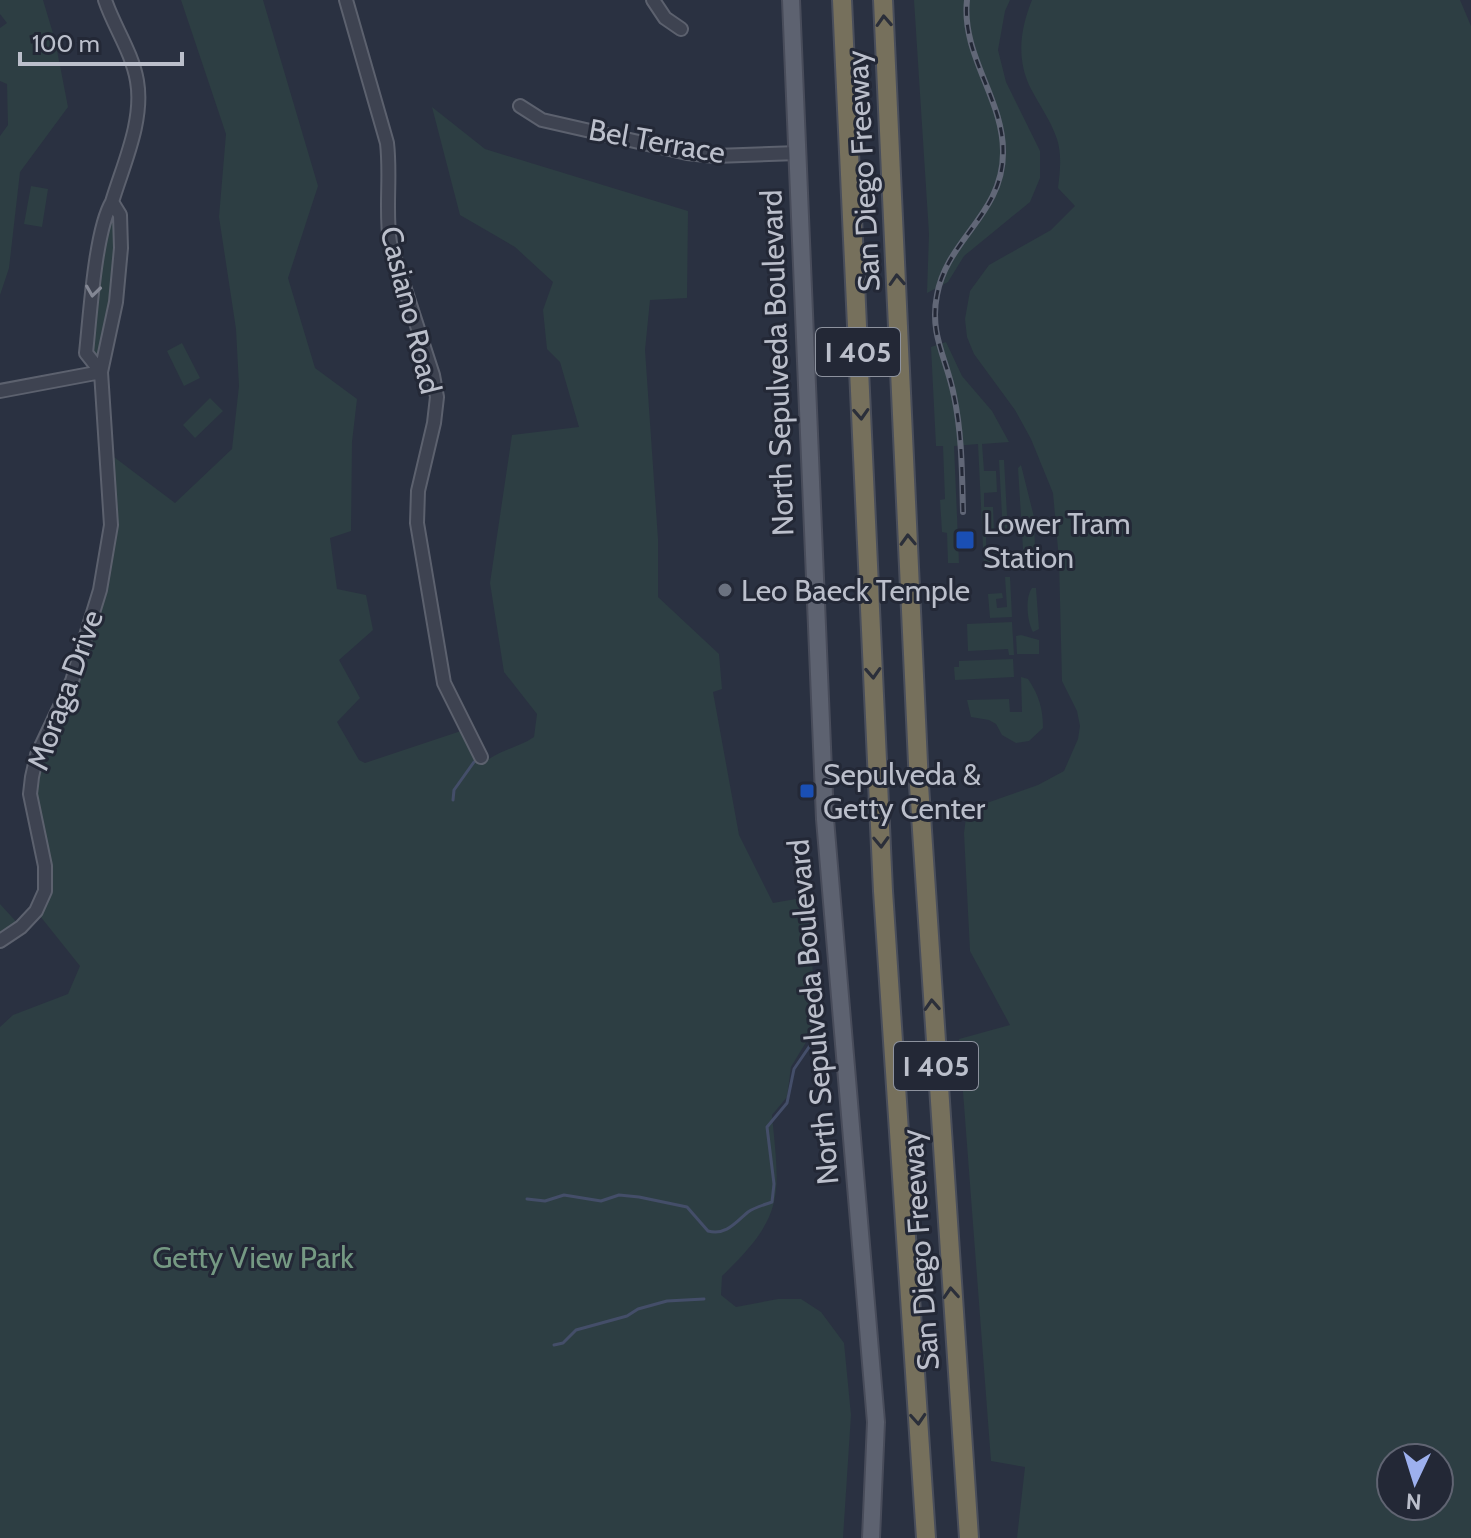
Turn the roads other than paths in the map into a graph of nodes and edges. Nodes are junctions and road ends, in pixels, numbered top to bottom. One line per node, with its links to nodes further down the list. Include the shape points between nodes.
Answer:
1 (105, 0): 10 (street, Moraga Drive, via 137,81 138,110)
2 (346, 0): 13 (street, Casiano Road, via 387,143 390,243 437,397 416,506 444,683)
3 (653, 0): 7 (street)
4 (791, 0): 9 (main road, North Sepulveda Boulevard)
5 (842, 0): 16 (highway, San Diego Freeway / I 405, one-way to 16, via 874,704)
6 (883, 0): 15 (highway, San Diego Freeway / I 405, one-way to 6, via 914,702)
7 (681, 29)
8 (520, 106): 9 (street, Bel Terrace, via 542,120 687,153)
9 (798, 153): 17 (main road, North Sepulveda Boulevard, via 826,836 875,1406)
10 (112, 202): 11 (street, Moraga Drive, via 120,215 121,248); 11 (street, Moraga Drive, one-way to 11, via 105,214 86,353)
11 (101, 372): 12 (street); 14 (street, Moraga Drive, via 111,525 102,577 72,681 32,777 45,891 36,911)
12 (0, 391)
13 (481, 757)
14 (0, 941)
15 (969, 1533)
16 (926, 1537)
17 (871, 1538)

